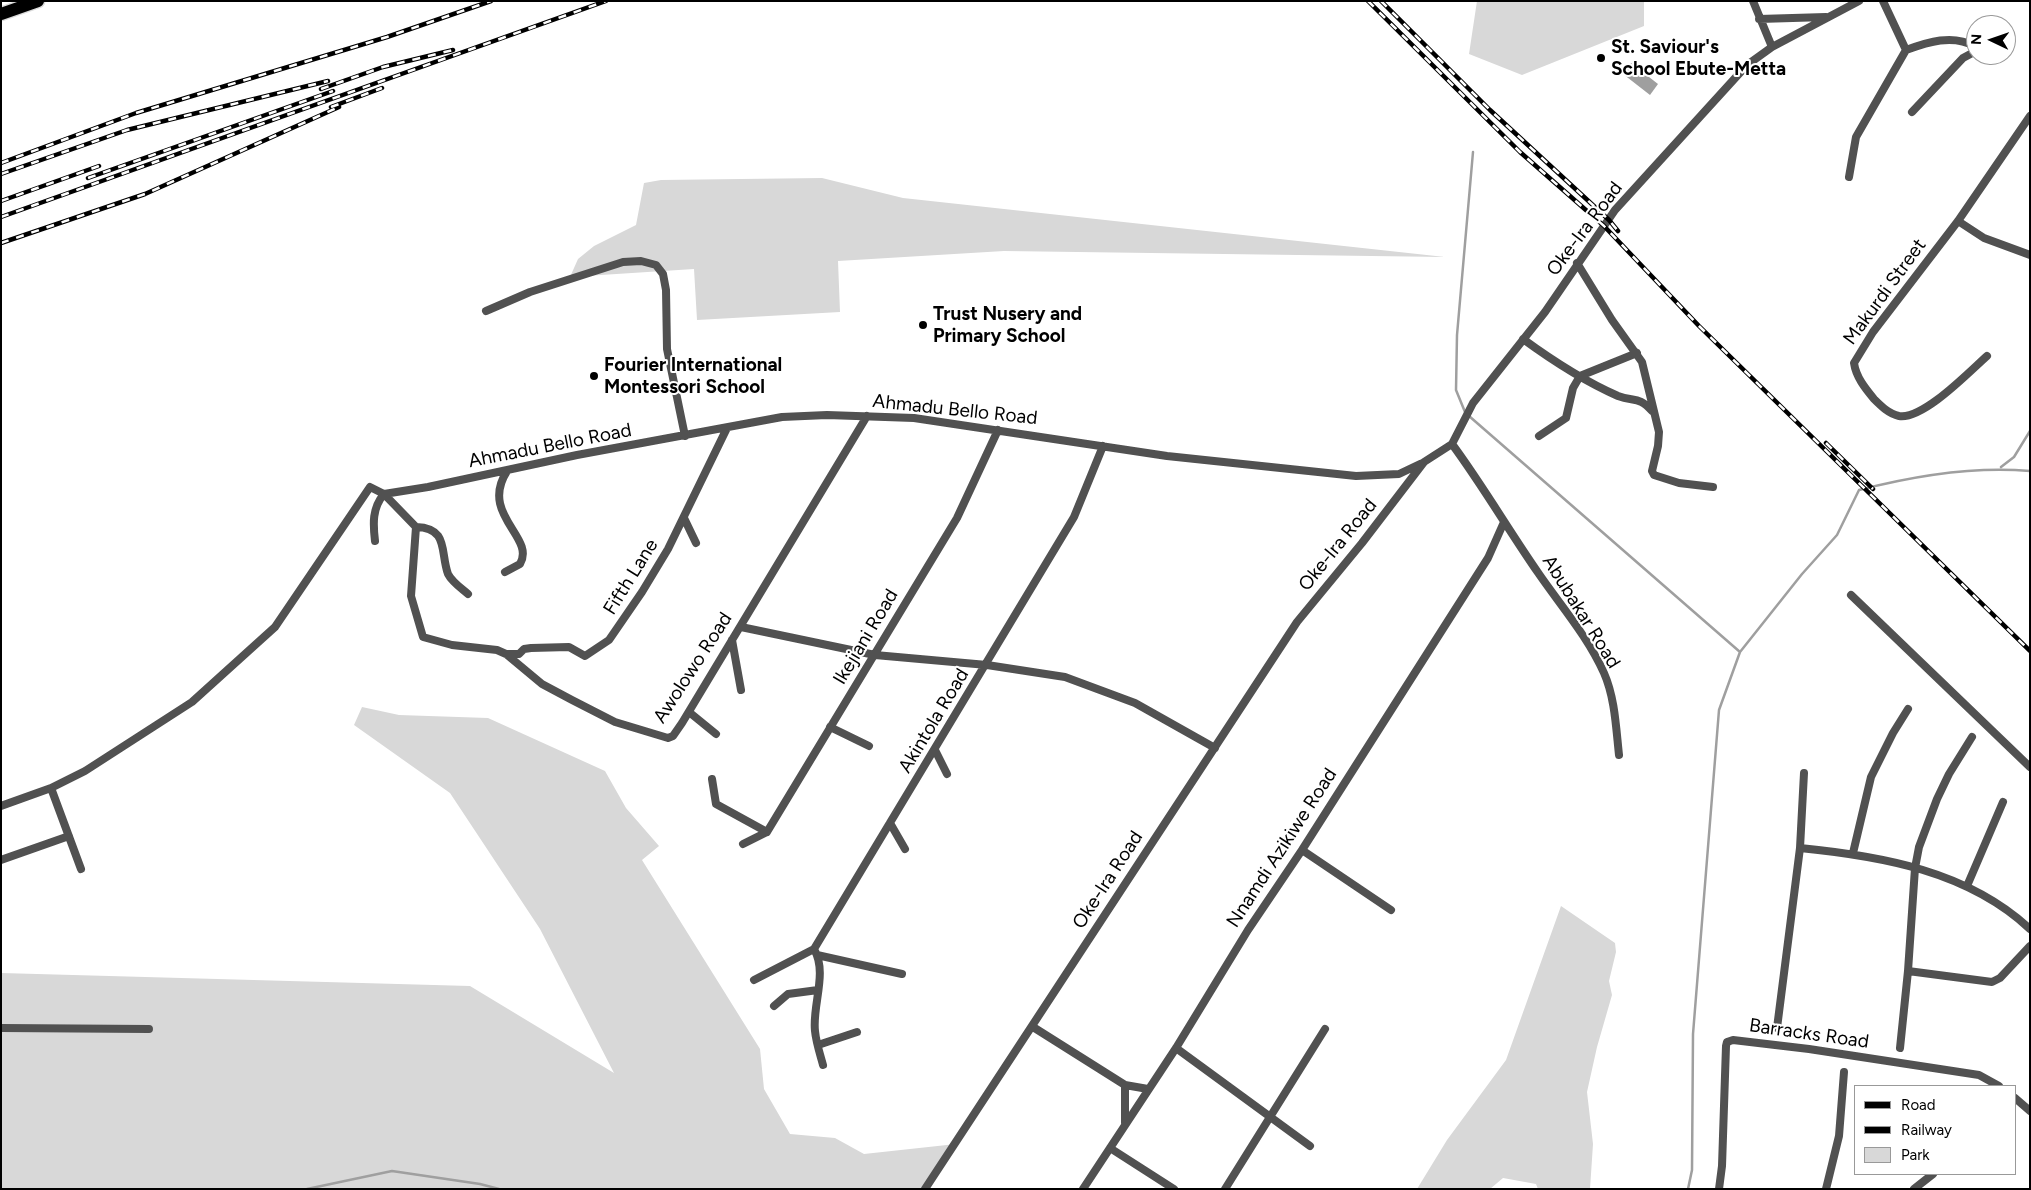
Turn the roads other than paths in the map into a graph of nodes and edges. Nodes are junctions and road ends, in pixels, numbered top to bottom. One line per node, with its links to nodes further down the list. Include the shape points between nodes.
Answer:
1 (38, 1): 5 (main road)
2 (1753, 1): 7 (street)
3 (1859, 1): 6 (street, Oke-Ira Road)
4 (1883, 1): 9 (street)
5 (1, 14)
6 (1828, 17): 7 (street); 8 (street, Oke-Ira Road)
7 (1759, 19): 8 (street)
8 (1772, 47): 15 (street, Oke-Ira Road, via 1729,83 1615,210)
9 (1906, 50): 10 (street, via 1929,41 1964,40 1975,46 1976,51 1963,58); 12 (street, via 1856,137)
10 (1912, 112)
11 (2030, 116): 13 (street, Makurdi Street)
12 (1848, 177)
13 (1958, 220): 14 (street, via 1984,238); 19 (street, Makurdi Street, via 1864,346 1854,363 1855,372 1876,401 1889,413 1901,416 1916,413 1933,402)
14 (2030, 255)
15 (1577, 263): 17 (street, Oke-Ira Road); 18 (street)
16 (486, 311): 25 (street, via 530,292 624,262 641,261 656,265 663,274 666,290 667,349)
17 (1523, 340): 20 (street, via 1561,367); 27 (street, Oke-Ira Road, via 1473,403)
18 (1637, 353): 20 (street); 21 (street, via 1648,379)
19 (1986, 356)
20 (1580, 376): 21 (street, via 1620,396 1643,401); 26 (street, via 1566,418)
21 (1653, 412): 31 (street, via 1659,432 1654,475 1679,483)
22 (867, 416): 23 (street, Ahmadu Bello Road, via 782,417); 24 (street, Ahmadu Bello Road, via 914,418); 41 (street, Awolowo Road)
23 (727, 428): 25 (street, Ahmadu Bello Road); 33 (street, Fifth Lane)
24 (998, 430): 28 (street, Ahmadu Bello Road); 44 (street, Ikejiani Road, via 957,518)
25 (685, 436): 30 (street, Ahmadu Bello Road)
26 (1539, 436)
27 (1452, 444): 29 (street, Oke-Ira Road); 34 (street)
28 (1104, 446): 29 (street, Ahmadu Bello Road, via 1356,476 1400,474); 45 (street, Akintola Road, via 1074,517)
29 (1424, 462): 53 (street, Oke-Ira Road, via 1297,622)
30 (507, 471): 32 (street, Ahmadu Bello Road); 38 (street, via 501,480 498,503 523,552 520,564)
31 (1713, 487)
32 (384, 494): 35 (street); 36 (street, via 375,511); 60 (street, via 370,486 282,618 192,702 85,772)
33 (684, 518): 37 (street); 43 (street, Fifth Lane, via 651,578 609,640 584,656 569,647 531,648 519,654)
34 (1504, 522): 55 (street, Abubakar Road, via 1572,620 1604,673 1613,701); 69 (street, Nnamdi Azikiwe Road, via 1488,558)
35 (416, 527): 39 (street, via 428,528 439,536 448,574); 43 (street, Awolowo Road, via 411,596 422,637)
36 (375, 541)
37 (696, 543)
38 (505, 572)
39 (468, 594)
40 (1851, 595): 56 (street)
41 (741, 627): 42 (street, Awolowo Road); 44 (street)
42 (732, 640): 46 (street); 48 (street, Awolowo Road)
43 (506, 654): 48 (street, Awolowo Road, via 542,684 616,722 663,738 673,736)
44 (875, 655): 45 (street); 49 (street, Ikejiani Road)
45 (987, 665): 53 (street, via 1065,677 1114,694); 54 (street, Akintola Road)
46 (741, 690)
47 (1908, 708): 70 (street, via 1871,777)
48 (689, 712): 50 (street)
49 (830, 727): 52 (street); 64 (street, Ikejiani Road)
50 (716, 734)
51 (1972, 737): 72 (street, via 1937,799)
52 (869, 746)
53 (1215, 748): 84 (street, Oke-Ira Road)
54 (935, 750): 58 (street); 63 (street, Akintola Road)
55 (1619, 755)
56 (2030, 767)
57 (1804, 773): 67 (street)
58 (947, 774)
59 (712, 779): 64 (street, via 716,804)
60 (51, 788): 62 (street); 65 (street)
61 (2003, 802): 74 (street)
62 (1, 806)
63 (890, 823): 68 (street); 78 (street, Akintola Road)
64 (767, 832): 66 (street)
65 (69, 836): 71 (street); 73 (street)
66 (743, 844)
67 (1800, 848): 70 (street); 86 (street)
68 (905, 849)
69 (1302, 850): 75 (street); 91 (street, Nnamdi Azikiwe Road, via 1248,930)
70 (1853, 853): 72 (street)
71 (1, 860)
72 (1915, 868): 74 (street); 79 (street)
73 (81, 869)
74 (1967, 886): 76 (street, via 2000,904)
75 (1391, 910)
76 (2030, 929)
77 (2030, 946): 79 (street, via 2000,978 1992,982)
78 (816, 952): 80 (street); 81 (street); 82 (street)
79 (1908, 971): 92 (street)
80 (902, 974)
81 (754, 980)
82 (818, 990): 83 (street, via 788,994); 90 (street, via 815,1030)
83 (774, 1006)
84 (1033, 1027): 95 (street); 105 (street, Oke-Ira Road)
85 (1, 1028): 88 (street)
86 (1776, 1028)
87 (1325, 1029): 100 (street)
88 (149, 1030)
89 (857, 1032): 90 (street)
90 (818, 1045): 93 (street)
91 (1176, 1048): 97 (street, Nnamdi Azikiwe Road); 100 (street)
92 (1900, 1048)
93 (823, 1065)
94 (1844, 1072): 110 (street, via 1839,1136)
95 (1125, 1085): 97 (street); 101 (street)
96 (1997, 1085): 109 (street, Barracks Road, via 1978,1075 1809,1048 1727,1042)
97 (1148, 1089): 101 (street, Nnamdi Azikiwe Road)
98 (2017, 1103): 99 (street)
99 (2030, 1111)
100 (1270, 1115): 102 (street); 108 (street)
101 (1125, 1124): 103 (street, Nnamdi Azikiwe Road)
102 (1310, 1146)
103 (1110, 1148): 106 (street, Nnamdi Azikiwe Road); 107 (street)
104 (1932, 1175): 111 (street)
105 (925, 1189)
106 (1083, 1189)
107 (1174, 1189)
108 (1224, 1189)
109 (1719, 1189)
110 (1826, 1189)
111 (1914, 1189)

